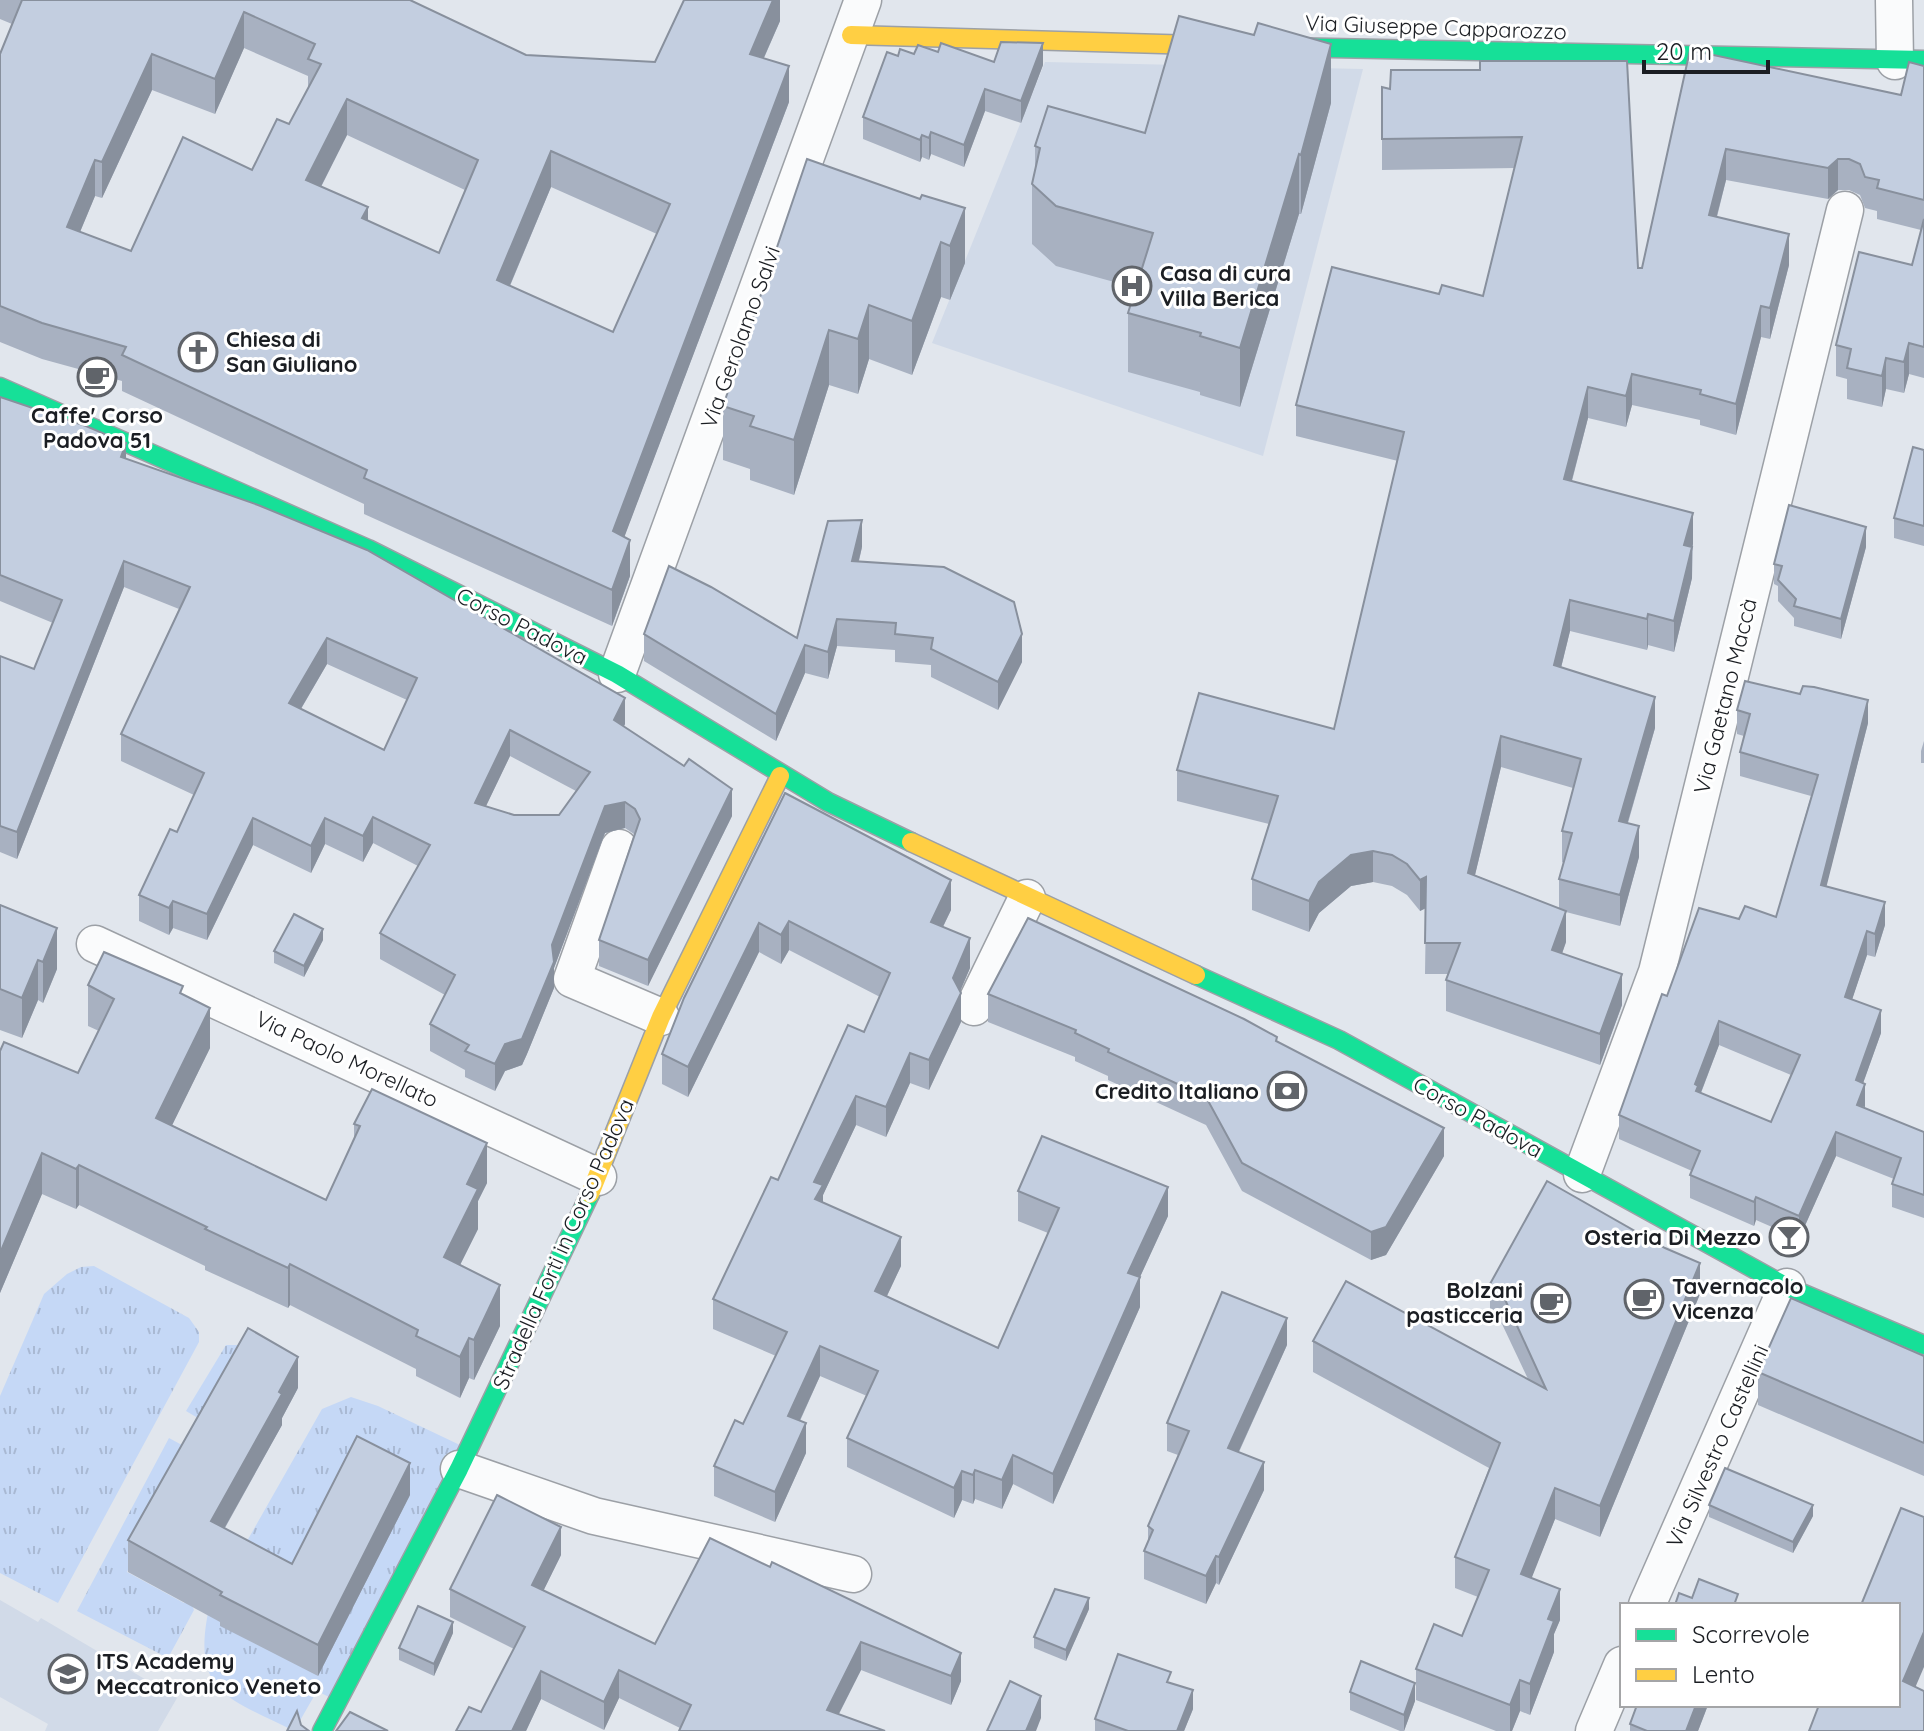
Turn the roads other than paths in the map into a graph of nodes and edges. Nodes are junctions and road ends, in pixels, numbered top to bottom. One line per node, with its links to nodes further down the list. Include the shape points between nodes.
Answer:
1 (863, 0): 3 (street, Via Gerolamo Salvi)
2 (1894, 0): 4 (street)
3 (851, 35): 4 (street, Via Giuseppe Capparozzo); 7 (street, Via Gerolamo Salvi)
4 (1909, 61)
5 (1845, 210): 14 (street, Via Gaetano Maccà, via 1657,972)
6 (0, 387): 7 (street, Corso Padova, via 368,549)
7 (617, 674): 8 (street, Corso Padova)
8 (780, 776): 10 (street, Corso Padova); 13 (street, Stradella Forti in Corso Padova)
9 (619, 848): 13 (street, via 572,979)
10 (1027, 898): 12 (street); 14 (street, Corso Padova, via 1339,1040)
11 (95, 944): 15 (street, Via Paolo Morellato)
12 (974, 1007)
13 (661, 1017): 15 (street, Stradella Forti in Corso Padova)
14 (1582, 1174): 16 (street, Corso Padova)
15 (598, 1177): 18 (street, Stradella Forti in Corso Padova)
16 (1787, 1287): 17 (street, Corso Padova); 20 (street, Via Silvestro Castellini)
17 (1924, 1345)
18 (459, 1469): 19 (street, via 594,1516); 22 (street, Stradella Forti in Corso Padova)
19 (853, 1574)
20 (1648, 1603)
21 (1620, 1670): 23 (street)
22 (322, 1731)
23 (1594, 1731)

